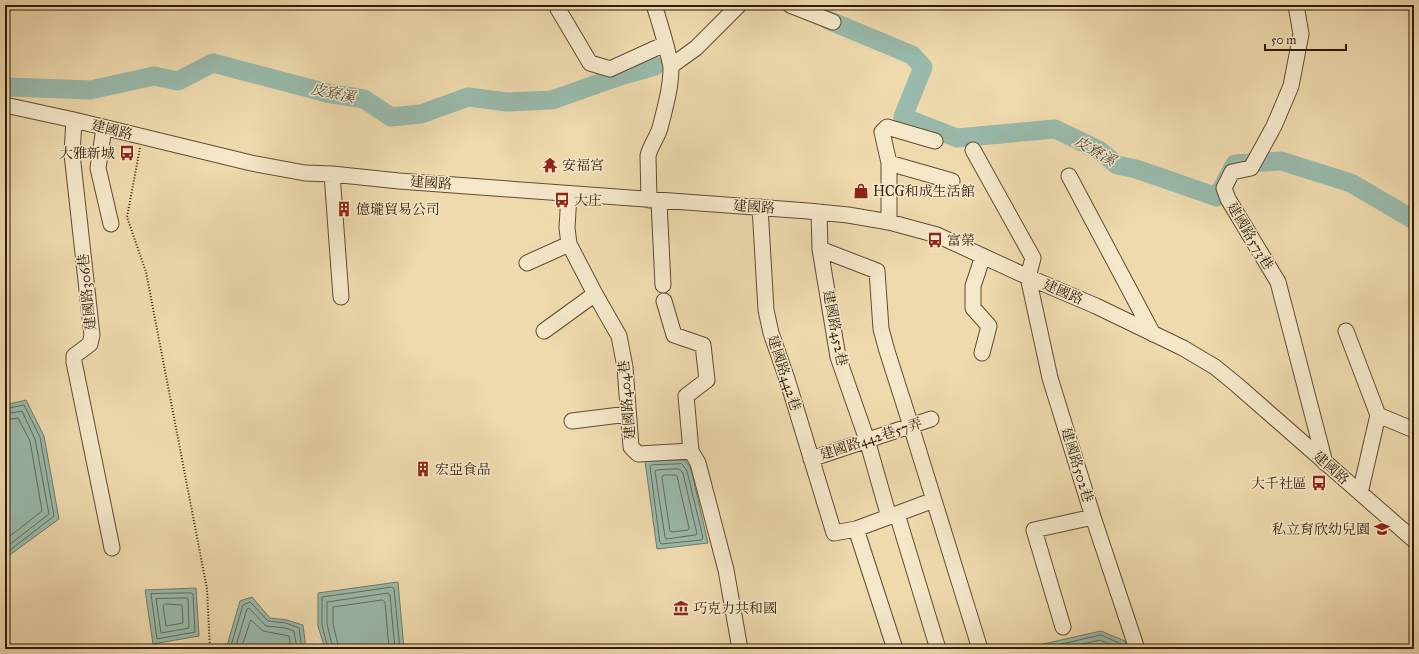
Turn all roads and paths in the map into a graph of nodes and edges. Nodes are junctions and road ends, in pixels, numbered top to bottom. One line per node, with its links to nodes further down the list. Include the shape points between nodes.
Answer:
1 (654, 5): 7 (street)
2 (739, 5): 8 (street, via 696,48)
3 (790, 5): 6 (street)
4 (1296, 5): 47 (street, 建國路573巷, via 1301,34 1291,86 1274,126 1251,168 1232,172 1224,188 1228,199 1278,282)
5 (558, 8): 7 (street, via 590,63 610,69)
6 (833, 22)
7 (665, 44): 8 (street)
8 (671, 66): 20 (street, via 666,105 648,156)
9 (5, 105): 10 (street, 建國路)
10 (74, 120): 11 (street, 建國路); 54 (street, 建國路306巷, via 72,154 92,335 90,344 74,356 74,362)
11 (104, 128): 12 (street, 建國路); 24 (street, via 98,168)
12 (142, 137): 16 (street, 建國路, via 251,163 305,173); 56 (path, via 127,217 146,272 207,589)
13 (935, 141): 15 (street, via 887,127 882,132)
14 (973, 150): 29 (street, via 1033,258)
15 (889, 163): 18 (street); 23 (street)
16 (332, 174): 19 (street, 建國路); 32 (street)
17 (1069, 176): 36 (street)
18 (952, 181)
19 (569, 194): 20 (street, 建國路); 25 (street, 建國路404巷)
20 (654, 200): 21 (street, 建國路); 30 (street)
21 (760, 208): 22 (street, 建國路); 46 (street, 建國路442巷, via 771,333)
22 (819, 212): 23 (street, 建國路); 26 (street, 建國路452巷)
23 (889, 222): 27 (street, 建國路, via 937,235)
24 (111, 224)
25 (568, 244): 28 (street); 31 (street, 建國路404巷)
26 (820, 249): 42 (street, via 877,271 881,328); 44 (street, 建國路452巷, via 838,358)
27 (983, 256): 29 (street, 建國路); 37 (street, via 973,286 973,308 989,326)
28 (527, 263)
29 (1028, 277): 36 (street, 建國路); 51 (street, 建國路502巷, via 1050,378)
30 (663, 284)
31 (595, 294): 34 (street); 38 (street, 建國路404巷, via 619,336 625,367)
32 (341, 297)
33 (664, 301): 45 (street, via 674,335 702,345 707,380 686,396)
34 (544, 331)
35 (1346, 331): 39 (street)
36 (1153, 334): 47 (street, 建國路, via 1215,367)
37 (982, 353)
38 (628, 414): 41 (street); 45 (street, 建國路404巷, via 631,447 638,454)
39 (1378, 416): 43 (street); 48 (street)
40 (931, 419): 42 (street, 建國路442巷57弄)
41 (572, 421)
42 (911, 426): 44 (street, 建國路442巷57弄); 49 (street)
43 (1414, 430)
44 (867, 440): 46 (street, 建國路442巷57弄); 50 (street, 建國路452巷)
45 (692, 451): 57 (street, via 698,463 726,570)
46 (811, 459): 52 (street, 建國路442巷, via 834,533)
47 (1325, 463): 48 (street, 建國路)
48 (1360, 493): 53 (street, 建國路)
49 (934, 500): 50 (street); 60 (street)
50 (893, 515): 52 (street); 59 (street, 建國路452巷)
51 (1093, 517): 55 (street, via 1034,530); 61 (street, 建國路502巷)
52 (856, 529): 58 (street)
53 (1414, 540)
54 (112, 548)
55 (1063, 627)
56 (210, 649)
57 (740, 649)
58 (895, 649)
59 (938, 649)
60 (981, 649)
61 (1137, 649)

